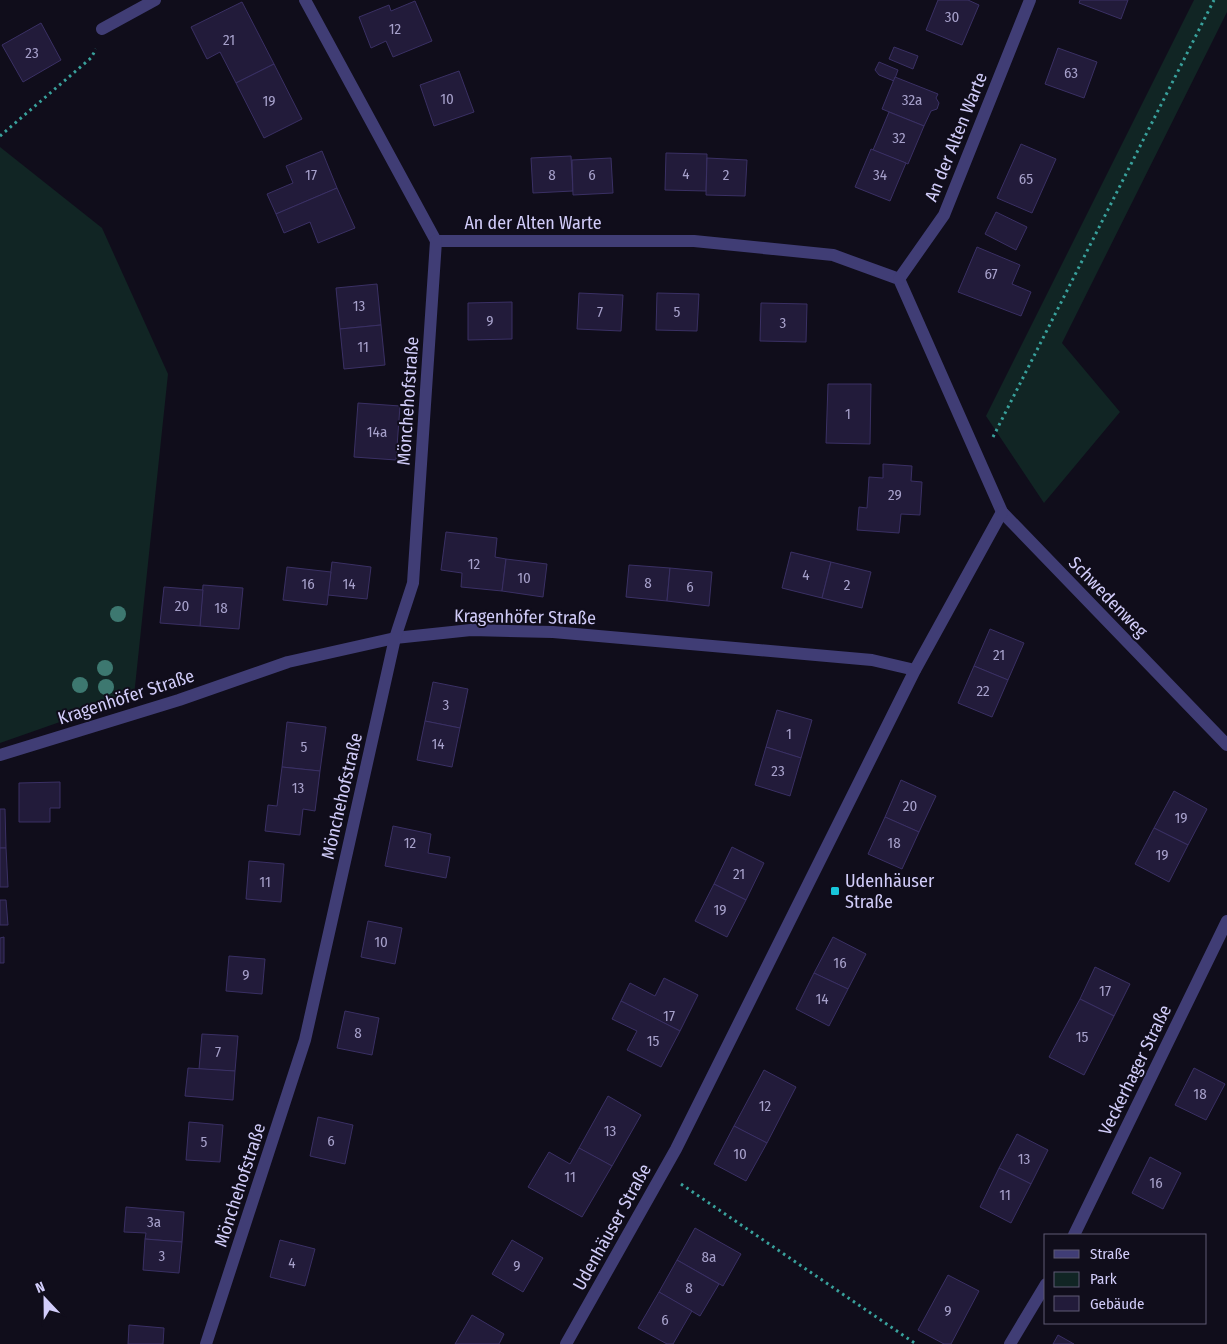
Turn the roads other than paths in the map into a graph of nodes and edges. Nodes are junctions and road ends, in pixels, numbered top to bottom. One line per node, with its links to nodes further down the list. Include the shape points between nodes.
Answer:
1 (155, 0): 4 (street)
2 (305, 0): 5 (street)
3 (1030, 0): 6 (street, An der Alten Warte, via 944,215)
4 (106, 27)
5 (436, 241): 6 (street, An der Alten Warte, via 694,241 833,254); 8 (street, Mönchehofstraße, via 413,583)
6 (899, 279): 7 (street, Schwedenweg)
7 (1002, 512): 9 (street, Udenhäuser Straße); 10 (street, Schwedenweg)
8 (395, 638): 9 (street, Kragenhöfer Straße, via 471,630 553,632 872,660); 11 (street, Kragenhöfer Straße, via 288,662 179,700); 15 (street, Mönchehofstraße, via 306,1040)
9 (915, 670): 16 (street, Udenhäuser Straße, via 663,1172)
10 (1227, 745)
11 (0, 755)
12 (1227, 921): 13 (street, Veckerhager Straße)
13 (1074, 1234)
14 (1044, 1287): 17 (street)
15 (206, 1344)
16 (566, 1344)
17 (1010, 1344)

